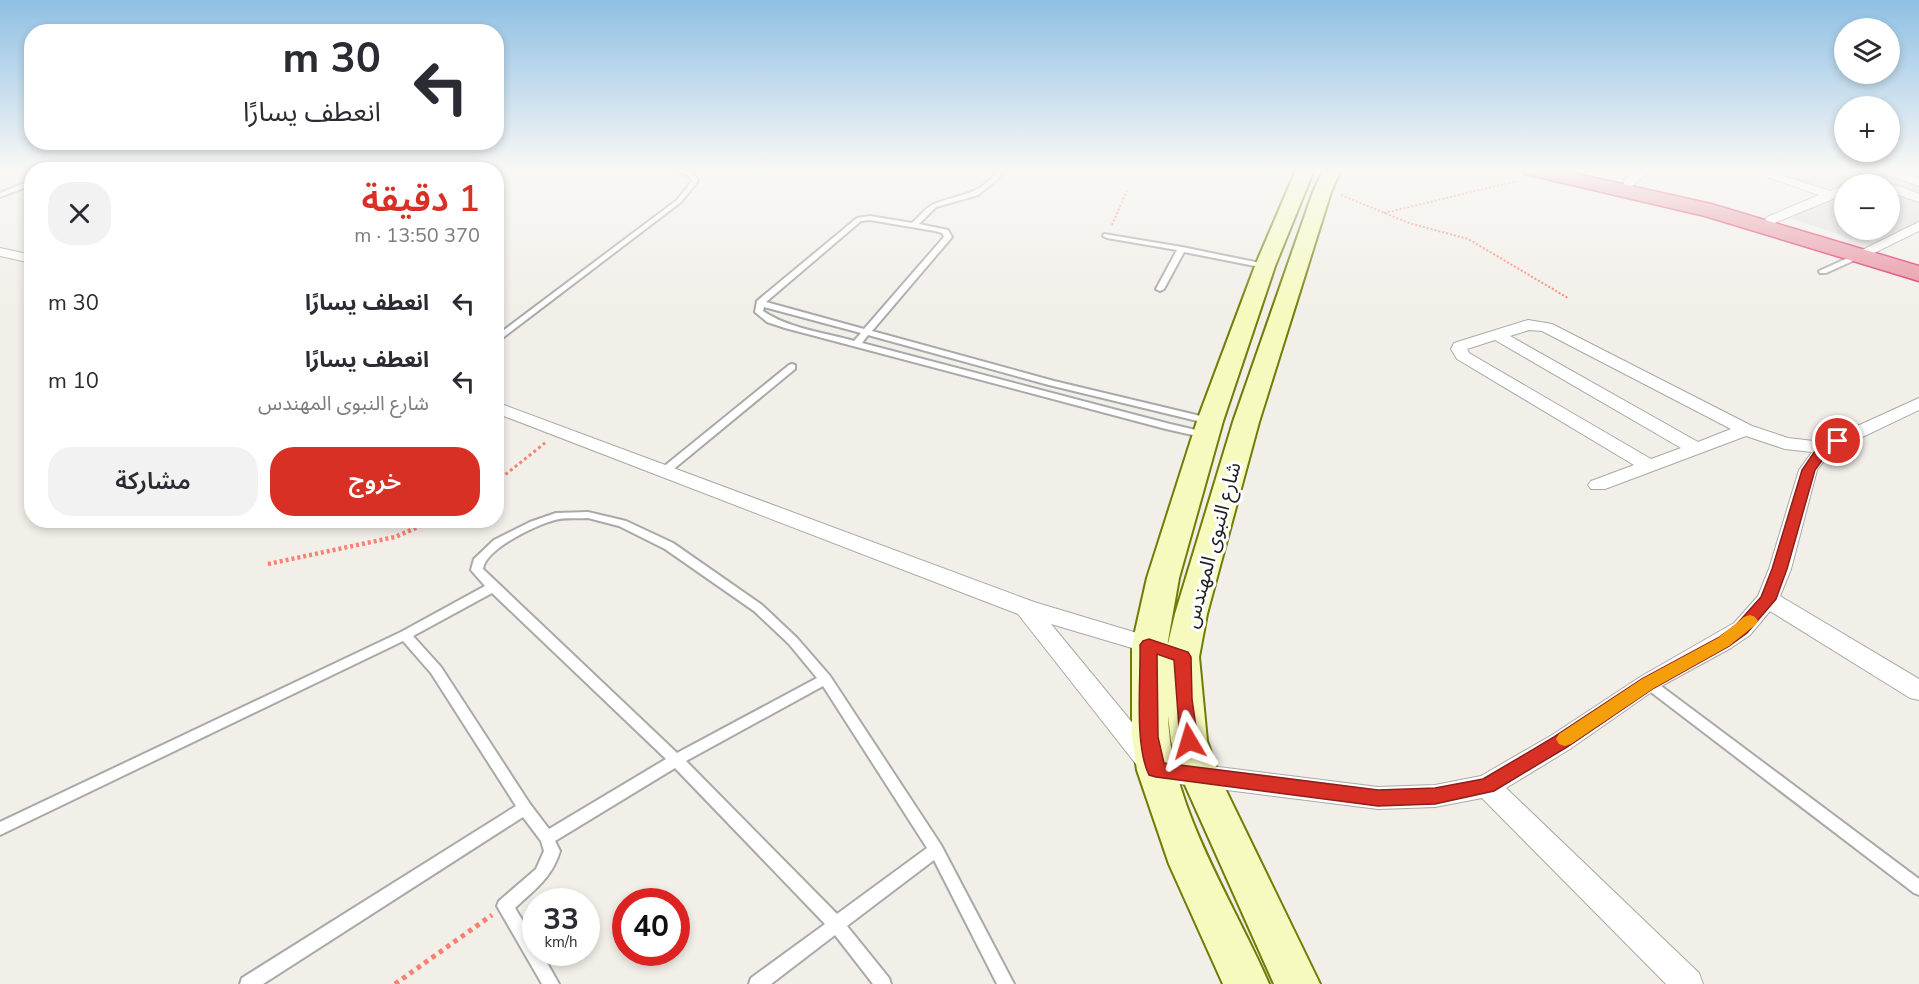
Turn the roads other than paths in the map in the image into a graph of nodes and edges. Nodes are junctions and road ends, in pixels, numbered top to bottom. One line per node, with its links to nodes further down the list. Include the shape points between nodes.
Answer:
1 (659, 216): 25 (lane)
2 (924, 216): 9 (lane)
3 (1296, 216): 17 (street, شارع النبوى المهندس)
4 (1311, 216): 19 (street, شارع النبوى المهندس)
5 (1729, 216): 14 (highway)
6 (1759, 216): 8 (highway)
7 (1781, 216): 8 (street)
8 (1772, 220): 14 (highway)
9 (914, 225): 22 (lane, via 859,219); 23 (lane, via 942,231 948,237)
10 (1917, 228): 14 (street)
11 (1107, 236): 12 (lane)
12 (1182, 249): 17 (lane); 21 (lane)
13 (0, 252): 15 (street)
14 (1865, 253): 16 (highway); 18 (lane); 20 (highway)
15 (24, 257)
16 (1919, 265)
17 (1265, 266): 19 (street); 33 (street, شارع النبوى المهندس)
18 (1823, 271)
19 (1297, 273): 32 (street, شارع النبوى المهندس)
20 (1919, 274)
21 (1160, 289)
22 (760, 303): 23 (lane); 26 (lane, via 759,312 770,320)
23 (867, 332): 26 (lane); 28 (lane)
24 (1495, 334): 34 (street, via 1528,325 1546,327); 36 (street); 37 (street, via 1464,343 1460,352)
25 (504, 335)
26 (856, 344): 29 (lane)
27 (792, 367): 38 (lane)
28 (1001, 369): 29 (lane); 33 (lane)
29 (995, 381): 33 (lane)
30 (1919, 403): 35 (street)
31 (504, 409): 38 (street)
32 (1246, 422): 33 (street); 41 (street, شارع النبوى المهندس)
33 (1209, 424): 40 (street, شارع النبوى المهندس)
34 (1746, 430): 35 (street, via 1785,443); 36 (street)
35 (1824, 448): 43 (street, via 1806,476)
36 (1697, 449): 37 (street)
37 (1649, 466): 39 (street)
38 (666, 470): 44 (street)
39 (1598, 486)
40 (1189, 489): 41 (street); 46 (street, شارع النبوى المهندس, via 1163,578)
41 (1224, 498): 47 (street, شارع النبوى المهندس)
42 (493, 587): 45 (lane); 48 (lane, via 477,570 478,562 517,532 571,514 622,523 669,546 758,608 794,640); 51 (lane)
43 (1768, 599): 49 (street, via 1742,629); 50 (street)
44 (1026, 608): 46 (street); 52 (street)
45 (405, 635): 55 (lane, via 436,670); 56 (lane)
46 (1149, 645): 47 (street); 52 (street, شارع النبوى المهندس, via 1149,737)
47 (1182, 657): 53 (street, شارع النبوى المهندس, via 1189,741)
48 (825, 679): 51 (lane); 58 (lane)
49 (1648, 683): 54 (street); 59 (lane)
50 (1919, 691)
51 (676, 760): 57 (lane); 60 (lane)
52 (1156, 770): 53 (street); 66 (street, شارع النبوى المهندس, via 1190,864)
53 (1200, 776): 54 (street, via 1378,798 1435,796); 67 (street, شارع النبوى المهندس)
54 (1487, 786): 68 (street)
55 (525, 808): 57 (lane); 61 (lane)
56 (0, 829)
57 (547, 838): 62 (lane, via 552,851 541,874 505,906)
58 (936, 850): 60 (lane); 65 (lane)
59 (1919, 888)
60 (837, 925): 63 (lane); 64 (lane)
61 (248, 984)
62 (552, 984)
63 (757, 984)
64 (883, 984)
65 (1006, 984)
66 (1246, 984)
67 (1297, 984)
68 (1688, 984)

